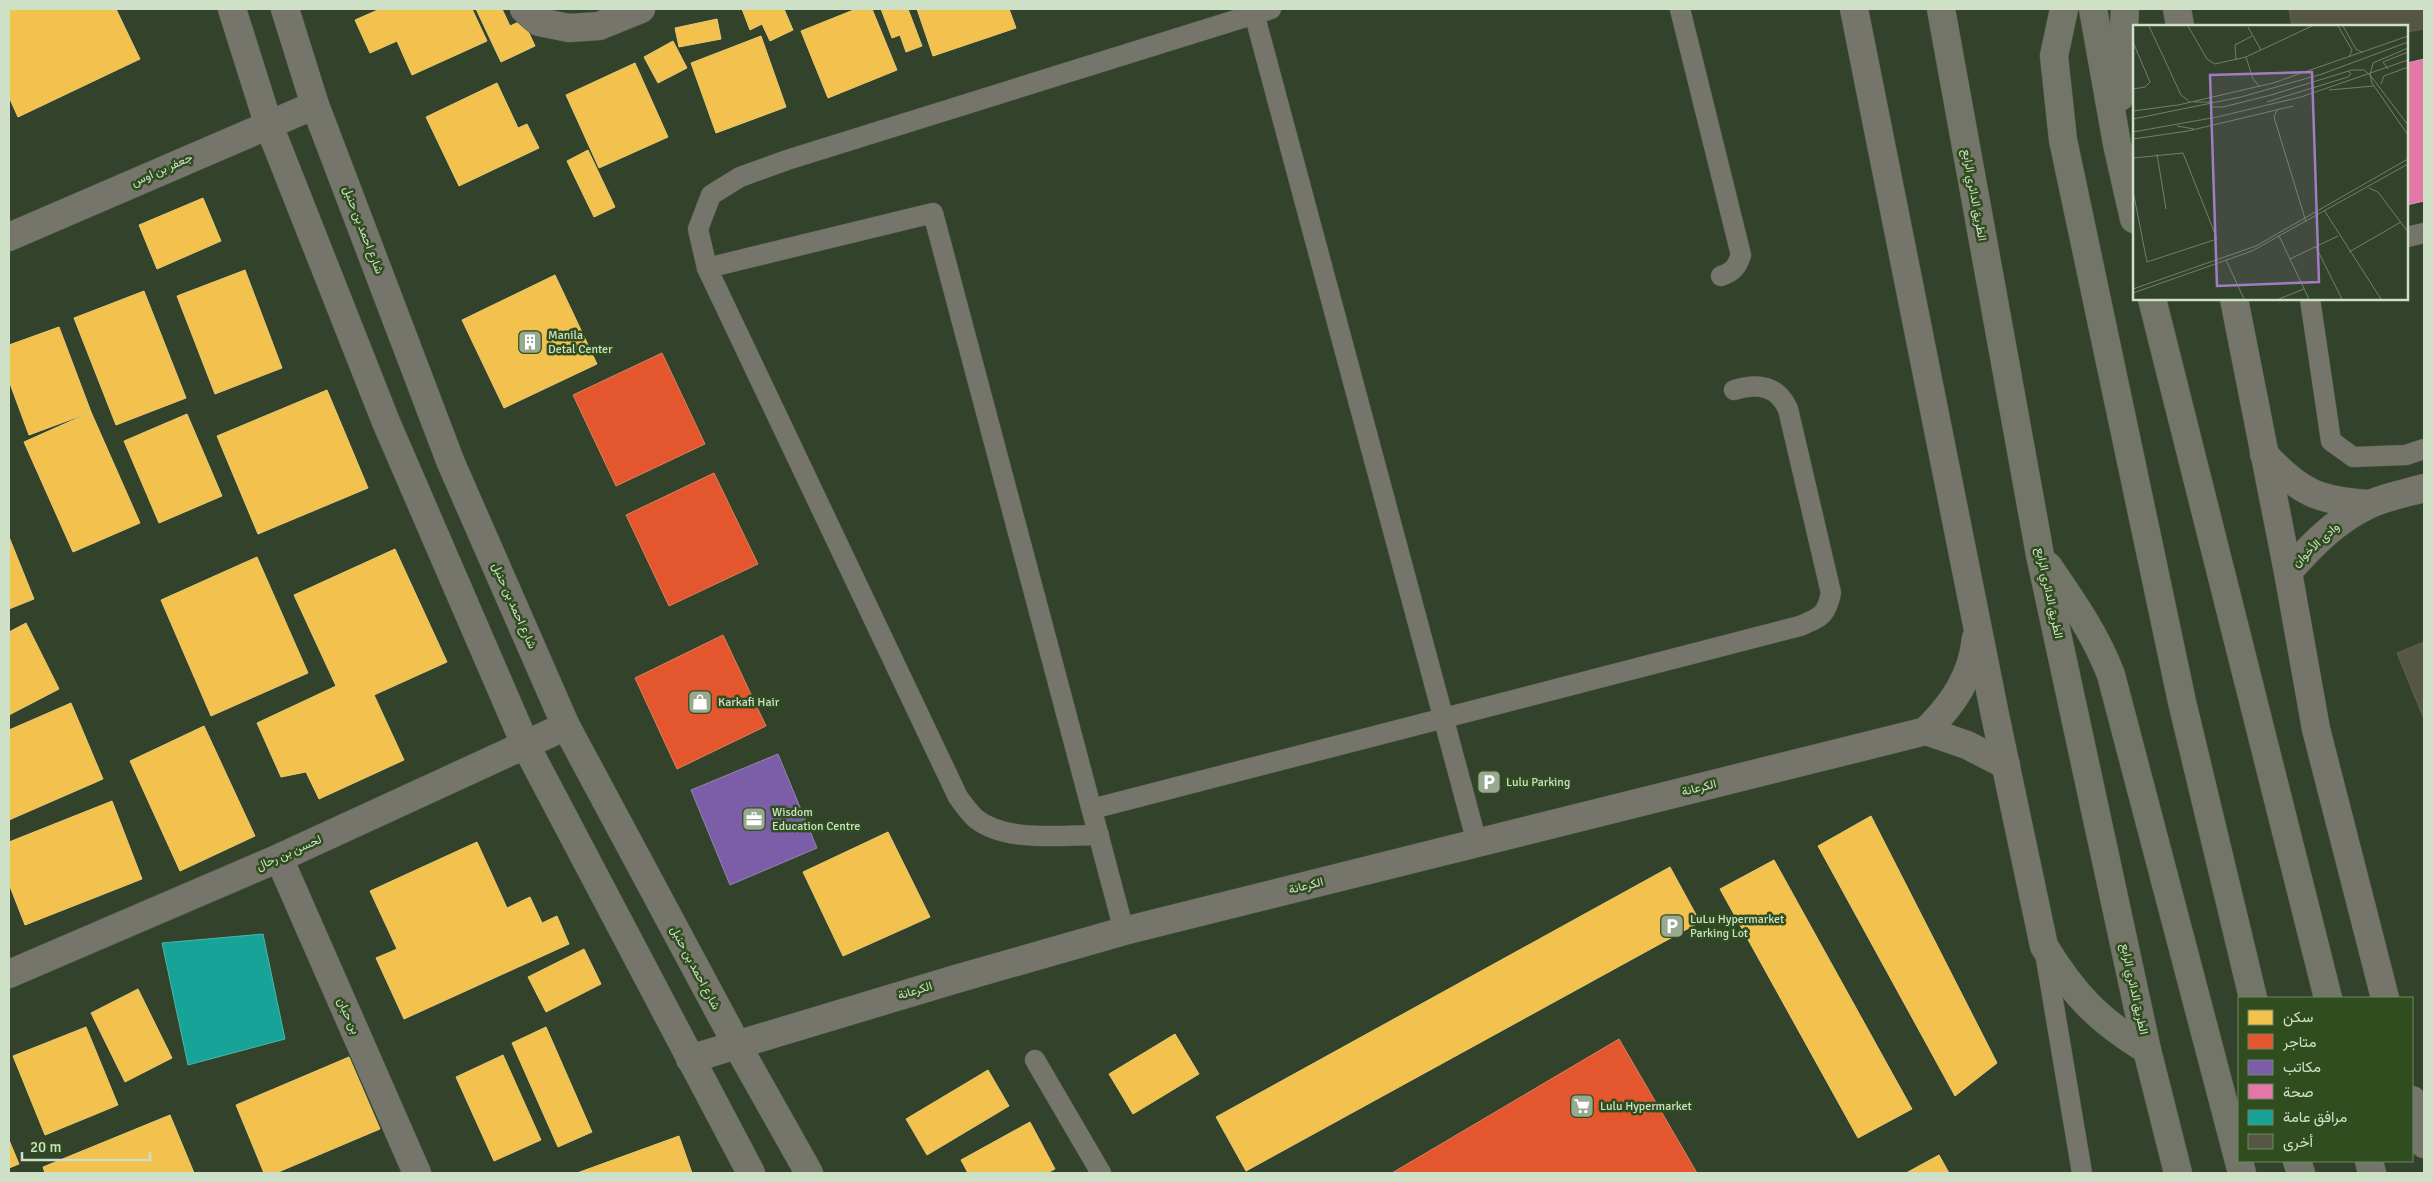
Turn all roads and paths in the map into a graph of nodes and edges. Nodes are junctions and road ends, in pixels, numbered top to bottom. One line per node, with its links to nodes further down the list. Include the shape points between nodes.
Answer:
1 (232, 9): 15 (street)
2 (285, 9): 14 (street, شارع احمد بن حنبل)
3 (524, 9): 4 (street, via 539,22 569,28 599,26)
4 (642, 9)
5 (1680, 9): 22 (lane, via 1741,255 1738,265)
6 (1854, 9): 33 (street)
7 (1941, 9): 31 (main road, الطريق الدائري الرابع)
8 (2064, 9): 46 (main road, via 2054,56 2062,140 2182,702)
9 (2093, 9): 16 (main road)
10 (2125, 9): 16 (main road)
11 (2177, 9): 13 (street)
12 (1262, 11): 21 (lane, via 740,177 711,194 698,229); 34 (lane)
13 (2180, 25)
14 (315, 104): 15 (street, جعفر بن اوس); 35 (street, شارع احمد بن حنبل, via 452,463)
15 (268, 123): 19 (street, جعفر بن اوس); 37 (street, via 386,422)
16 (2117, 144): 17 (main road)
17 (2133, 216)
18 (2424, 233): 20 (lane)
19 (9, 236)
20 (2408, 237)
21 (707, 268): 39 (lane, via 933,213); 40 (lane, via 958,797 975,818 992,828 1016,834)
22 (1721, 276)
23 (2152, 300): 47 (main road)
24 (2234, 300): 28 (street)
25 (2310, 300): 27 (lane, via 2332,441 2353,457 2406,455)
26 (1734, 390): 34 (lane, via 1755,385 1765,387 1783,400 1788,410 1831,593 1827,609 1816,619 1800,626)
27 (2424, 449)
28 (2264, 454): 30 (street, وادى الأخوان, via 2284,477 2310,494 2339,502); 32 (street)
29 (2424, 488): 30 (street, وادى الأخوان)
30 (2369, 504): 32 (street, وادى الأخوان, via 2325,533)
31 (2040, 555): 50 (main road, الطريق الدائري الرابع); 55 (main road, via 2087,625 2111,675)
32 (2288, 572): 48 (street, via 2316,729)
33 (1977, 625): 36 (street, الكرعانة, via 1974,655 1964,684 1948,710); 38 (street)
34 (1443, 718): 39 (lane); 41 (lane)
35 (566, 726): 37 (street, لحسن بن رحال); 49 (street, شارع احمد بن حنبل)
36 (1926, 731): 38 (street, via 1960,742); 41 (street, الكرعانة)
37 (525, 744): 42 (street, لحسن بن رحال); 51 (street)
38 (2006, 765): 44 (street)
39 (1092, 809): 40 (lane)
40 (1099, 835): 43 (lane)
41 (1477, 844): 43 (street, الكرعانة)
42 (279, 858): 45 (street, لحسن بن رحال); 56 (street, بن حبان)
43 (1124, 931): 49 (street, الكرعانة)
44 (2044, 946): 50 (main road, via 2077,995 2098,1016); 60 (lane)
45 (9, 974)
46 (2253, 997)
47 (2328, 997)
48 (2385, 997)
49 (737, 1045): 51 (street, الكرعانة); 58 (street, شارع احمد بن حنبل)
50 (2147, 1050): 61 (main road, الطريق الدائري الرابع)
51 (690, 1059): 57 (street)
52 (1035, 1060): 59 (lane)
53 (2413, 1104): 54 (street)
54 (2424, 1144)
55 (2238, 1158)
56 (409, 1170)
57 (751, 1173)
58 (809, 1173)
59 (1101, 1173)
60 (2082, 1173)
61 (2178, 1173)

